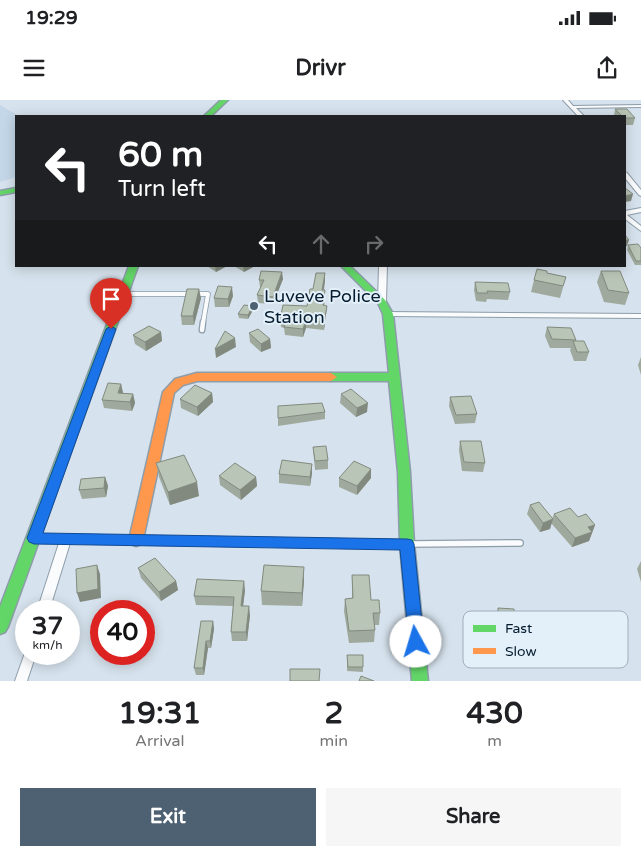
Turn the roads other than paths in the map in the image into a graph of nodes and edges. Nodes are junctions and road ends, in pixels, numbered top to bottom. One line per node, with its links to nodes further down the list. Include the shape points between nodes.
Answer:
1 (226, 100): 5 (street)
2 (565, 100): 4 (street)
3 (641, 106): 4 (street)
4 (573, 107): 6 (street)
5 (208, 115)
6 (580, 115)
7 (626, 175): 10 (street)
8 (15, 190): 9 (street)
9 (0, 193)
10 (641, 194)
11 (641, 210): 12 (street)
12 (626, 214)
13 (626, 215): 14 (street)
14 (641, 229)
15 (134, 267): 18 (street)
16 (346, 267): 19 (street)
17 (383, 267): 19 (street)
18 (124, 294): 22 (lane, via 208,294); 24 (street)
19 (382, 302): 20 (street)
20 (388, 314): 21 (street); 23 (street)
21 (641, 316)
22 (202, 330)
23 (394, 377): 26 (street, via 197,377 180,382 169,392); 28 (street, via 404,472)
24 (34, 538): 25 (street); 30 (street)
25 (66, 539): 26 (street); 29 (street)
26 (136, 540): 28 (street)
27 (520, 543): 28 (lane)
28 (407, 544): 33 (street)
29 (47, 600)
30 (0, 627)
31 (26, 665): 32 (street)
32 (21, 681)
33 (420, 681)

